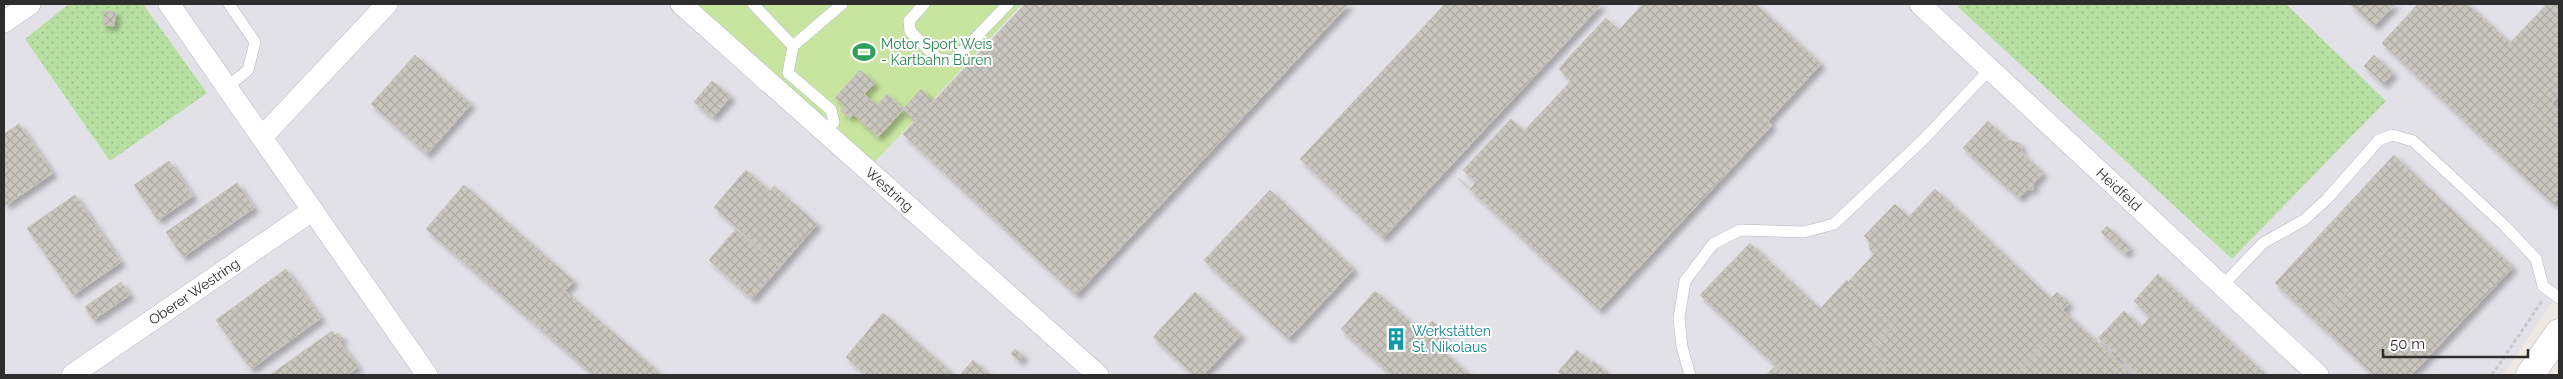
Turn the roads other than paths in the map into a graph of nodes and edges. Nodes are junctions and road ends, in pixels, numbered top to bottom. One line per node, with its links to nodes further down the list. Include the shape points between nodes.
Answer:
1 (30, 4): 11 (street)
2 (169, 4): 14 (street)
3 (229, 4): 14 (lane, via 255,42 248,70)
4 (387, 4): 16 (street)
5 (681, 4): 15 (street, Westring)
6 (753, 4): 12 (lane)
7 (842, 4): 12 (lane)
8 (924, 4): 9 (lane, via 909,21 910,31 938,58 953,60)
9 (1008, 4)
10 (1920, 4): 13 (street, Heidfeld)
11 (4, 22)
12 (793, 46): 15 (lane, via 788,73 830,110 834,122)
13 (1990, 69): 18 (street, Heidfeld); 24 (lane, via 1924,139 1834,224 1804,232 1740,230 1713,244 1685,281 1679,318 1682,347)
14 (226, 88): 16 (street)
15 (826, 132): 23 (street, Westring)
16 (262, 137): 17 (street)
17 (313, 210): 21 (street, Oberer Westring); 22 (street)
18 (2222, 286): 19 (lane, via 2263,243 2304,220 2327,199 2378,140 2392,135 2413,141 2504,225 2536,259 2543,286); 25 (street, Heidfeld)
19 (2559, 298)
20 (2559, 333): 26 (main road)
21 (74, 375)
22 (427, 375)
23 (1098, 375)
24 (1690, 375)
25 (2318, 375)
26 (2530, 375)

